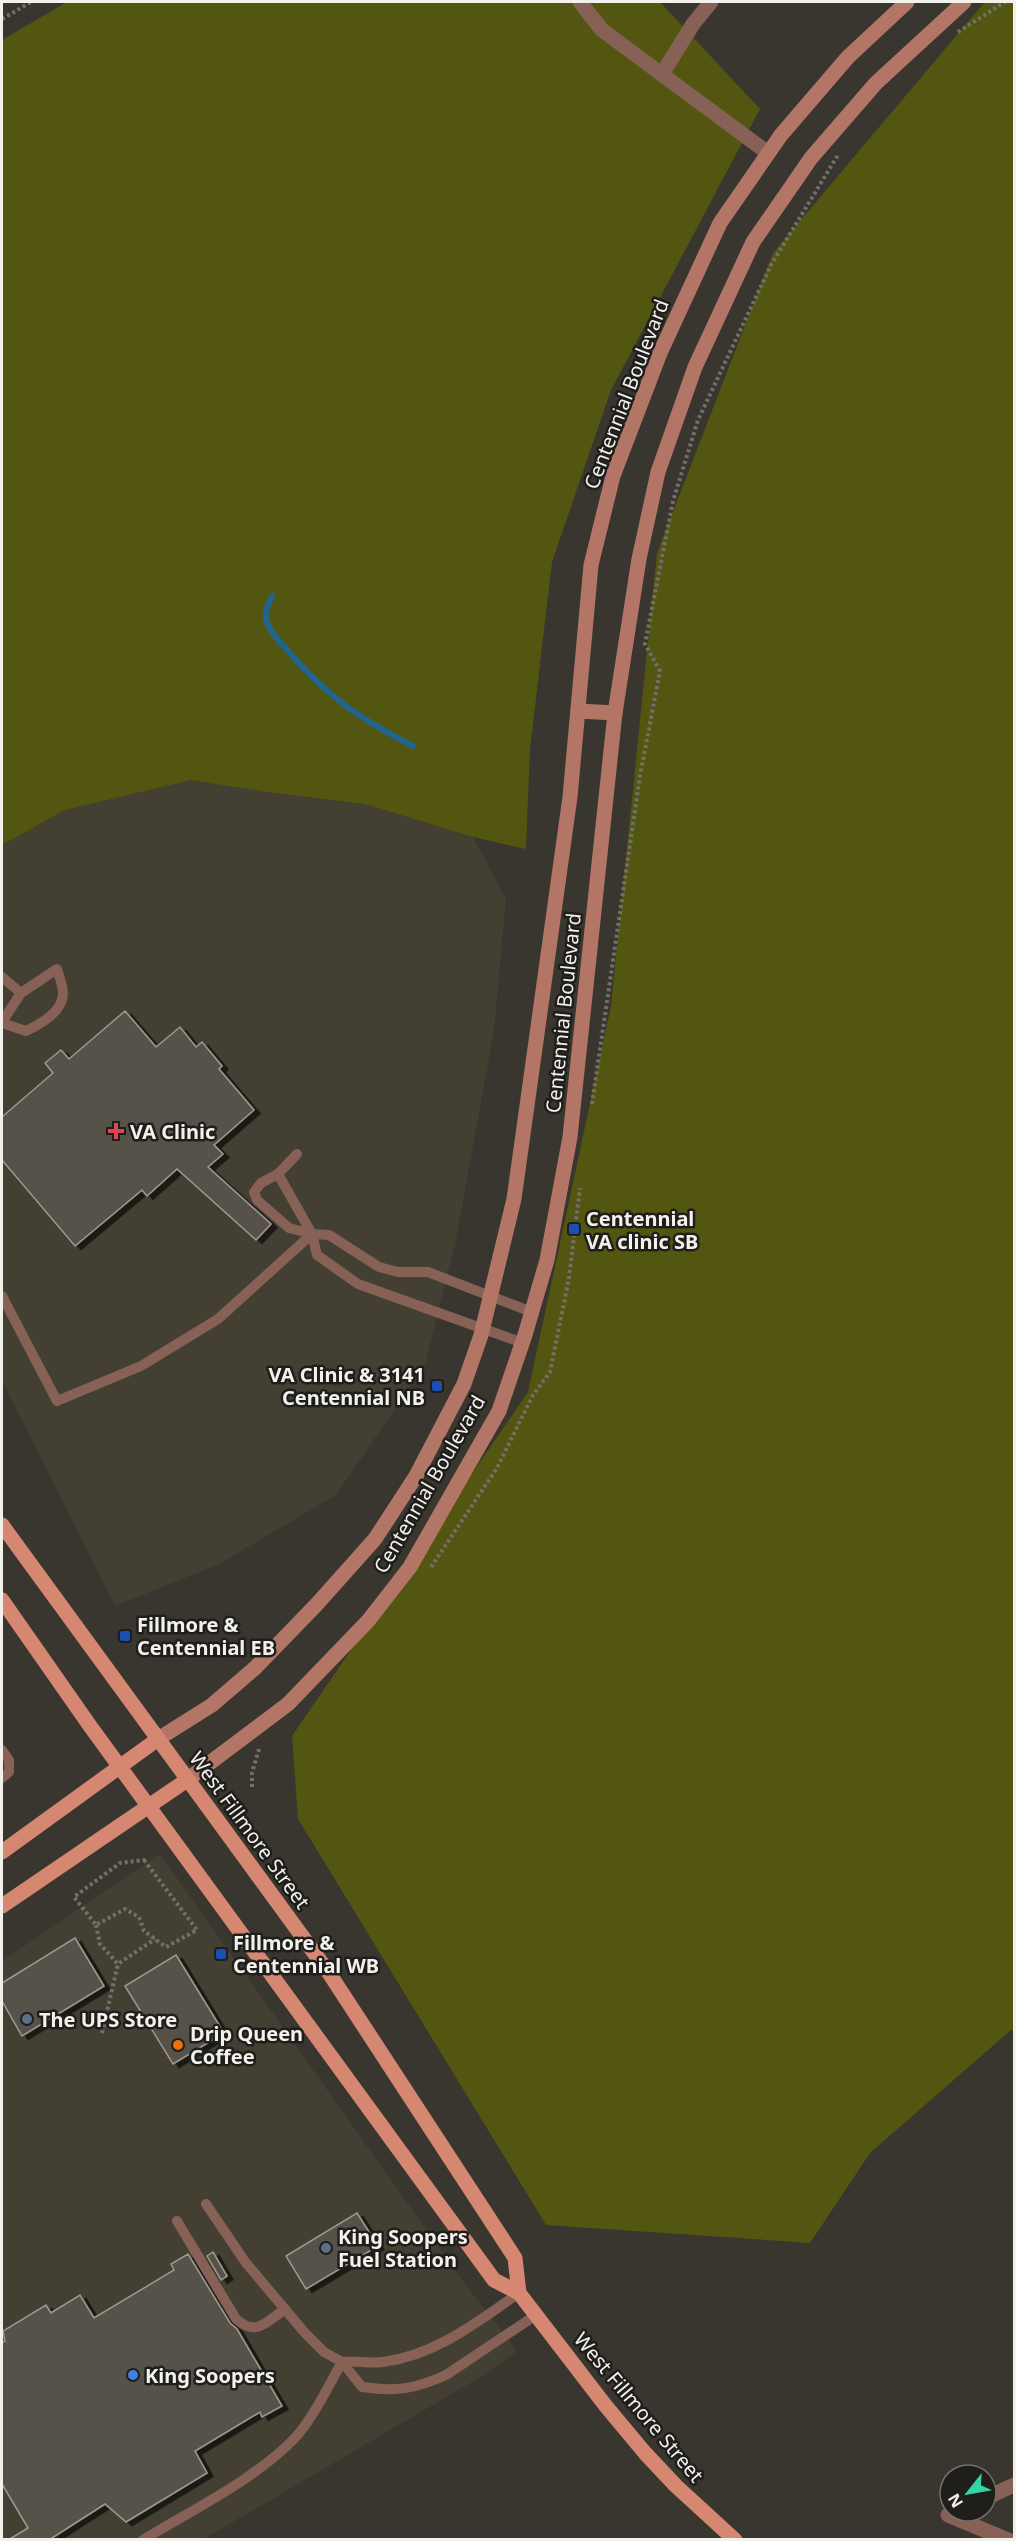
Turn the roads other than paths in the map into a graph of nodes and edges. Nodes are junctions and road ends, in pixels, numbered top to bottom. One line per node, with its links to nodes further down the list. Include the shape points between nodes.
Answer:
1 (580, 2): 5 (street, via 602,30)
2 (711, 2): 5 (street)
3 (907, 2): 6 (main road, Centennial Boulevard, via 848,57)
4 (964, 2): 8 (main road, Centennial Boulevard, via 876,83 811,158 753,242 694,367 658,472 639,559)
5 (662, 74): 6 (street)
6 (768, 153): 7 (main road, Centennial Boulevard, via 720,224 660,353 613,476 591,565)
7 (578, 711): 8 (main road); 16 (main road, Centennial Boulevard, via 570,797 514,1199)
8 (615, 713): 17 (main road, Centennial Boulevard, via 570,1137 547,1260)
9 (2, 977): 10 (lane)
10 (21, 993): 11 (lane); 11 (lane, via 57,969 63,992 61,1005 26,1031)
11 (2, 1023)
12 (297, 1154): 13 (lane)
13 (278, 1174): 14 (lane); 14 (lane, via 261,1183 255,1192 257,1200 289,1228)
14 (312, 1234): 15 (lane, via 218,1319 141,1366 57,1401); 16 (lane, via 329,1235 379,1267 398,1272 428,1272); 18 (lane, via 317,1255 358,1284)
15 (2, 1296)
16 (489, 1296): 17 (lane); 18 (main road, Centennial Boulevard)
17 (532, 1312): 19 (main road, Centennial Boulevard)
18 (483, 1327): 19 (lane); 23 (main road, Centennial Boulevard, via 457,1401 416,1476 375,1539 255,1668 212,1705)
19 (523, 1343): 27 (main road, Centennial Boulevard, via 499,1411 410,1567 368,1621 288,1704)
20 (2, 1518): 21 (main road, West Fillmore Street)
21 (6, 1531): 23 (main road, West Fillmore Street)
22 (2, 1600): 25 (main road, West Fillmore Street)
23 (158, 1739): 25 (main road, Centennial Boulevard); 27 (main road, West Fillmore Street)
24 (2, 1750): 26 (lane, via 9,1760 9,1772)
25 (120, 1767): 28 (main road, West Fillmore Street); 29 (main road, Centennial Boulevard)
26 (2, 1778)
27 (187, 1780): 28 (main road, Centennial Boulevard); 33 (main road, West Fillmore Street, via 329,1973 440,2141 515,2258)
28 (149, 1807): 30 (main road, Centennial Boulevard); 33 (main road, West Fillmore Street, via 494,2280)
29 (2, 1852)
30 (2, 1906)
31 (206, 2204): 34 (lane, via 246,2263)
32 (177, 2221): 34 (lane, via 244,2326 257,2328)
33 (519, 2293): 35 (main road, West Fillmore Street); 36 (lane, via 447,2342 423,2352 381,2363)
34 (285, 2308): 36 (lane, via 324,2352)
35 (536, 2314): 36 (lane, via 446,2375 415,2388 362,2387); 41 (main road, West Fillmore Street, via 645,2453)
36 (342, 2362): 40 (lane, via 294,2439 254,2473)
37 (1014, 2485): 38 (street)
38 (998, 2492)
39 (967, 2523): 42 (street)
40 (143, 2540)
41 (735, 2540)
42 (1008, 2540)

